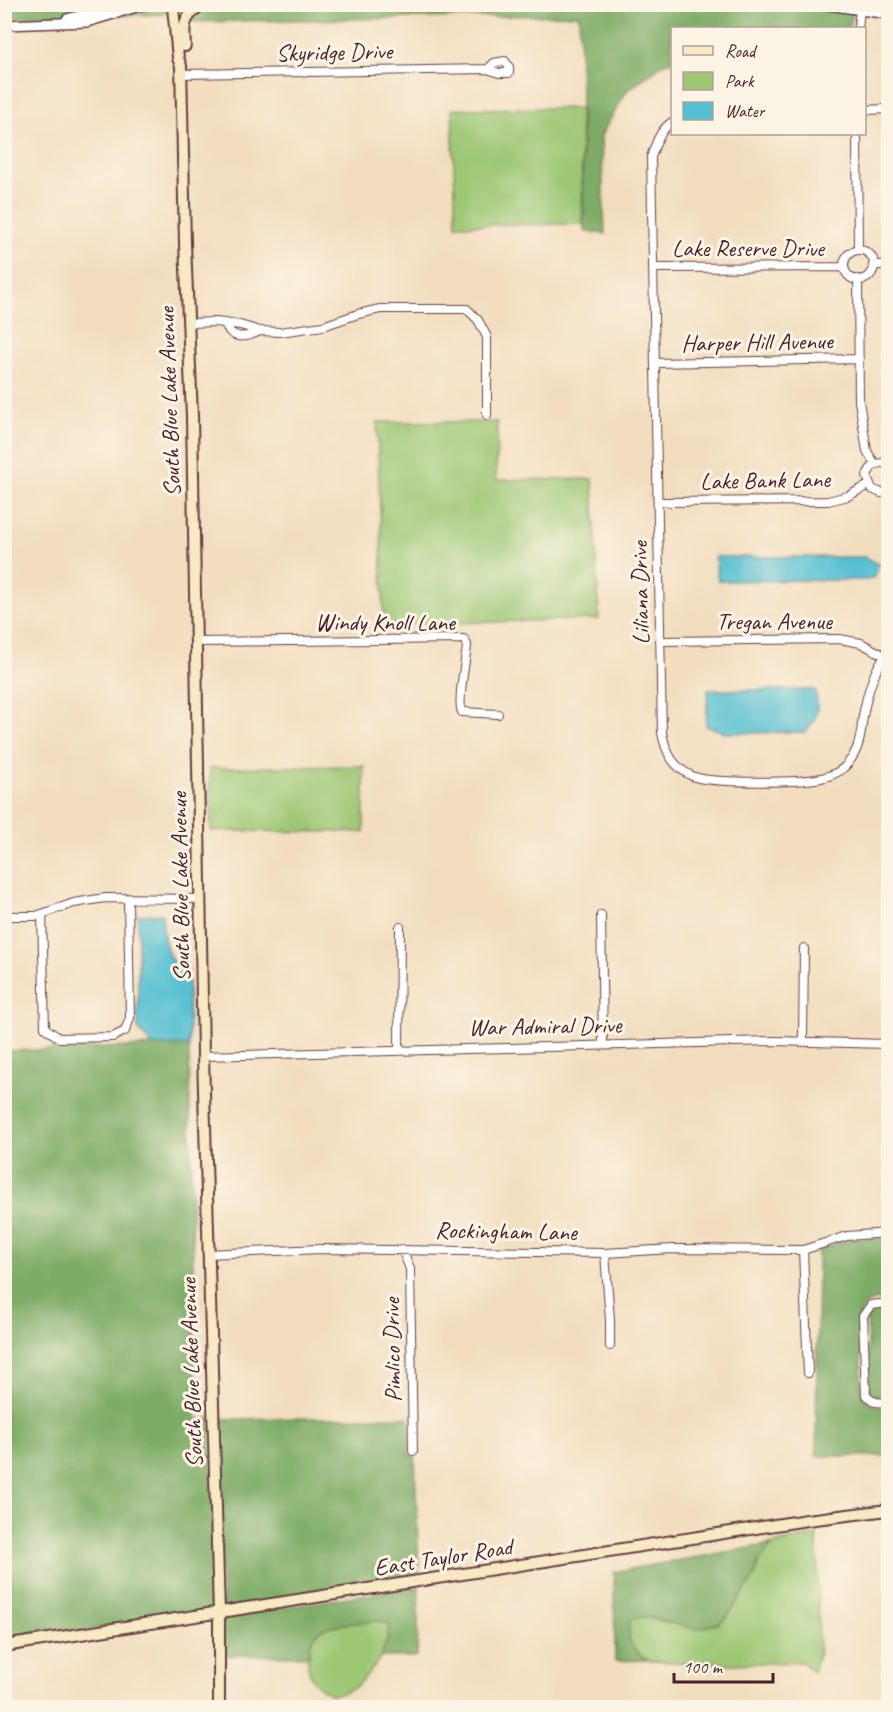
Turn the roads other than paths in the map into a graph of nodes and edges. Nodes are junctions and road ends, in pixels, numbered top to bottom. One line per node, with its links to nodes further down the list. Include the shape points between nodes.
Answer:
1 (123, 4): 8 (street)
2 (147, 4): 8 (street, via 87,22)
3 (822, 4): 6 (street)
4 (171, 5): 5 (main road, via 184,12); 12 (main road, South Blue Lake Avenue)
5 (200, 6): 12 (main road, South Blue Lake Avenue, via 184,24 185,56)
6 (860, 10): 7 (street); 10 (street)
7 (888, 14)
8 (59, 22): 9 (street)
9 (4, 25)
10 (858, 27)
11 (488, 69): 12 (street, Skyridge Drive)
12 (181, 70): 23 (main road, South Blue Lake Avenue)
13 (888, 109): 14 (street)
14 (866, 110)
15 (671, 123): 21 (street, Liliana Drive, via 657,139 651,157)
16 (857, 135): 17 (street)
17 (858, 250): 18 (street, via 869,254); 20 (street, via 848,254)
18 (873, 265): 19 (street); 22 (street, via 868,276)
19 (888, 265)
20 (844, 267): 21 (street, Lake Reserve Drive); 22 (street, via 849,276)
21 (653, 268): 27 (street, Liliana Drive)
22 (858, 279): 26 (street)
23 (188, 323): 24 (street); 35 (main road, South Blue Lake Avenue)
24 (225, 323): 25 (street); 25 (street, via 229,333 236,337)
25 (261, 331): 28 (street, via 323,326 380,309 467,309 487,338)
26 (860, 359): 27 (street, Harper Hill Avenue); 29 (street, via 859,401 867,451)
27 (655, 363): 33 (street, Liliana Drive)
28 (487, 415)
29 (875, 464): 30 (street); 31 (street, via 867,476)
30 (888, 464)
31 (869, 485): 32 (street, via 876,492); 33 (street, Lake Bank Lane, via 828,501)
32 (888, 491)
33 (658, 502): 34 (street, Liliana Drive)
34 (660, 641): 36 (street, Tregan Avenue, via 840,639); 36 (street, Liliana Drive, via 664,748 679,768 712,781 810,780 835,774 848,764 858,747 868,695)
35 (195, 642): 37 (street, Windy Knoll Lane, via 464,639 467,645 459,707 462,712); 39 (main road, South Blue Lake Avenue)
36 (887, 654)
37 (498, 714)
38 (128, 899): 39 (street); 40 (street, via 74,903); 40 (street, via 130,1018 125,1031 113,1037 59,1038 45,1028)
39 (201, 899): 49 (main road, South Blue Lake Avenue)
40 (42, 914): 42 (street)
41 (601, 915): 46 (street)
42 (4, 916)
43 (400, 927): 48 (street)
44 (804, 948): 45 (street)
45 (803, 1041): 46 (street, War Admiral Drive); 47 (street, War Admiral Drive)
46 (603, 1044): 48 (street, War Admiral Drive)
47 (888, 1044)
48 (399, 1050): 49 (street, War Admiral Drive)
49 (203, 1056): 54 (main road, South Blue Lake Avenue)
50 (888, 1233): 52 (street, Rockingham Lane, via 847,1236)
51 (402, 1249): 53 (street, Rockingham Lane); 54 (street, Rockingham Lane); 59 (street, Pimlico Drive, via 410,1269)
52 (803, 1250): 53 (street, Rockingham Lane); 57 (street)
53 (605, 1252): 56 (street)
54 (208, 1254): 61 (main road, South Blue Lake Avenue)
55 (888, 1303): 58 (street, via 871,1305 863,1316 866,1395 875,1402)
56 (610, 1346)
57 (808, 1372)
58 (888, 1403)
59 (413, 1451)
60 (888, 1510): 61 (main road, East Taylor Road)
61 (219, 1613): 62 (main road, East Taylor Road); 65 (main road, South Blue Lake Avenue)
62 (4, 1646)
63 (76, 1707): 64 (street)
64 (136, 1707)
65 (219, 1707)

